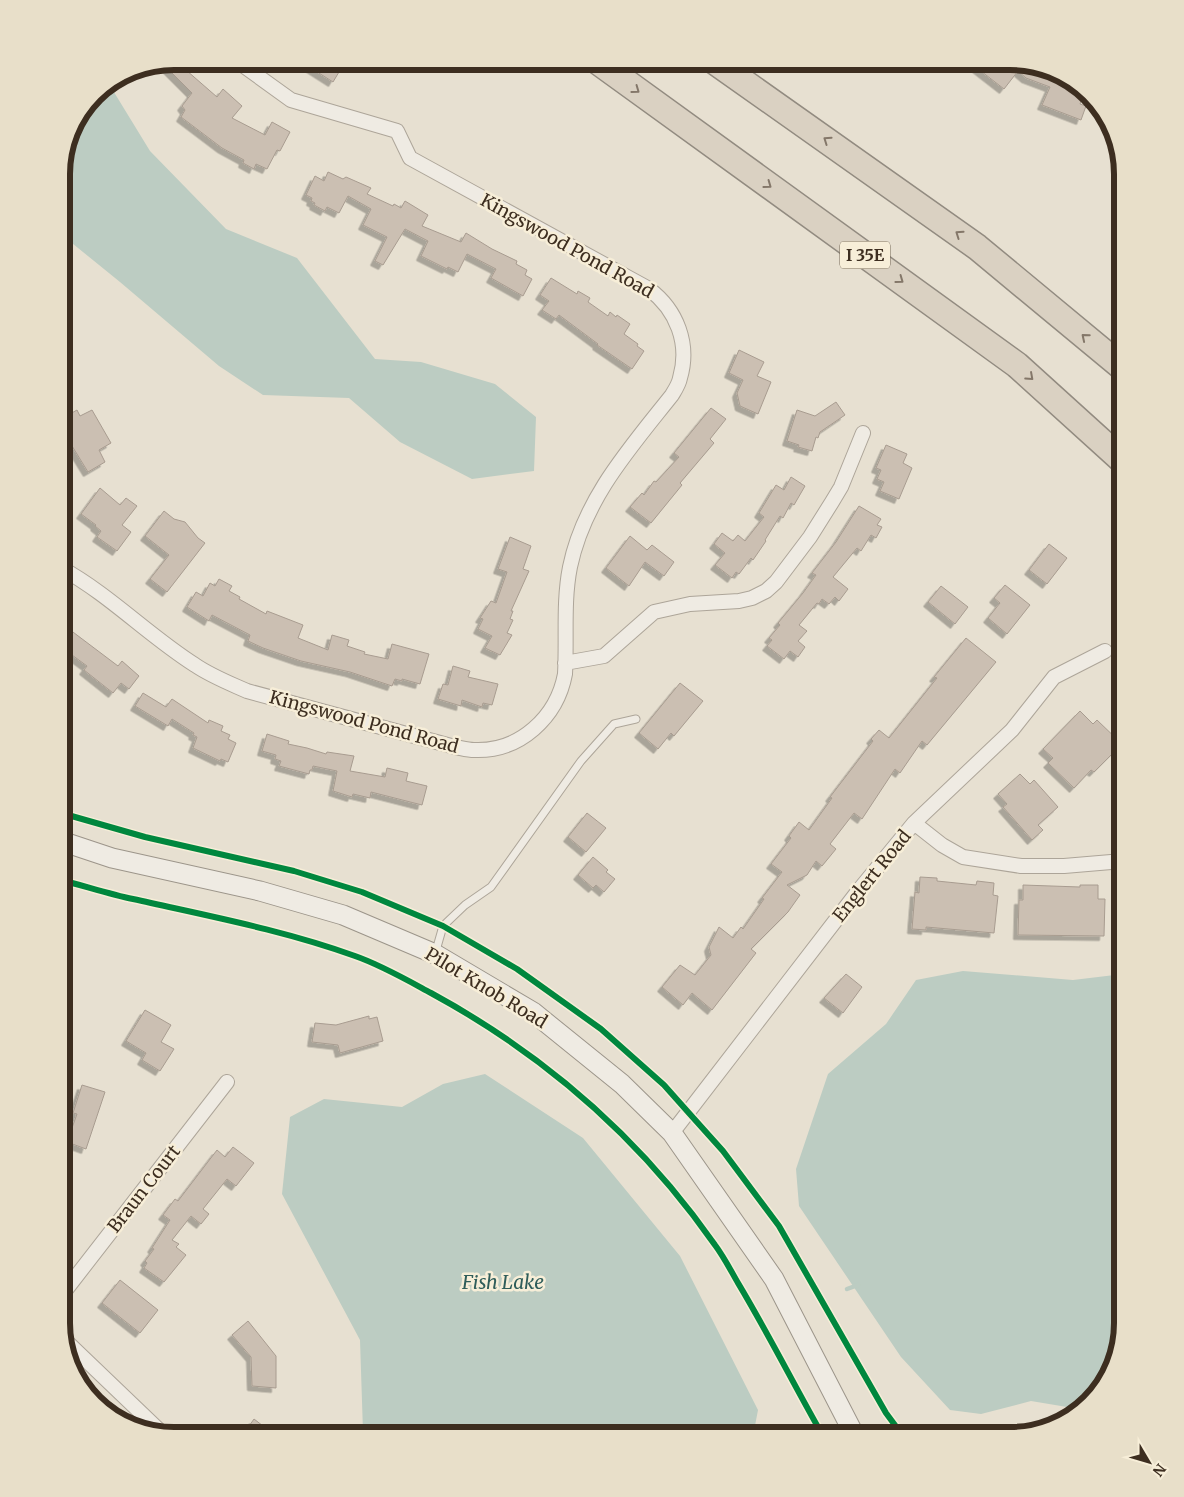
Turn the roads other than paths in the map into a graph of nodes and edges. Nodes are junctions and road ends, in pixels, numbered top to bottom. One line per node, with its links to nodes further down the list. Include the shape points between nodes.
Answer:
1 (250, 70): 9 (street, Kingswood Pond Road, via 290,100 397,131 410,158 649,289 668,307 680,329 683,355 680,380 672,396 605,481 580,531 567,585)
2 (609, 70): 6 (highway, I 35E, one-way to 6, via 1017,365)
3 (727, 70): 4 (highway, one-way to 3, via 976,247)
4 (1114, 361)
5 (863, 433): 9 (street, via 832,502 799,552 766,591 739,601 690,604 654,612 604,656)
6 (1114, 453)
7 (70, 574): 9 (street, Kingswood Pond Road, via 180,655 221,680 274,700 454,748 474,750 504,746 538,726 553,706 563,684)
8 (1104, 651): 11 (street, Englert Road, via 1054,678 1012,730)
9 (566, 664)
10 (636, 719): 14 (lane, via 614,724 581,761 491,887 443,926)
11 (914, 823): 13 (street, via 963,857 1021,866); 16 (street, Englert Road)
12 (70, 845): 14 (main road, Pilot Knob Road, via 325,910)
13 (1114, 862)
14 (435, 954): 16 (main road, Pilot Knob Road, via 533,1012 622,1084)
15 (226, 1082): 17 (street, Braun Court)
16 (672, 1133): 19 (main road, Pilot Knob Road, via 774,1279)
17 (70, 1284)
18 (74, 1348): 20 (street)
19 (833, 1391): 21 (main road, Pilot Knob Road); 22 (main road, Pilot Knob Road)
20 (153, 1424)
21 (851, 1427)
22 (861, 1427)

